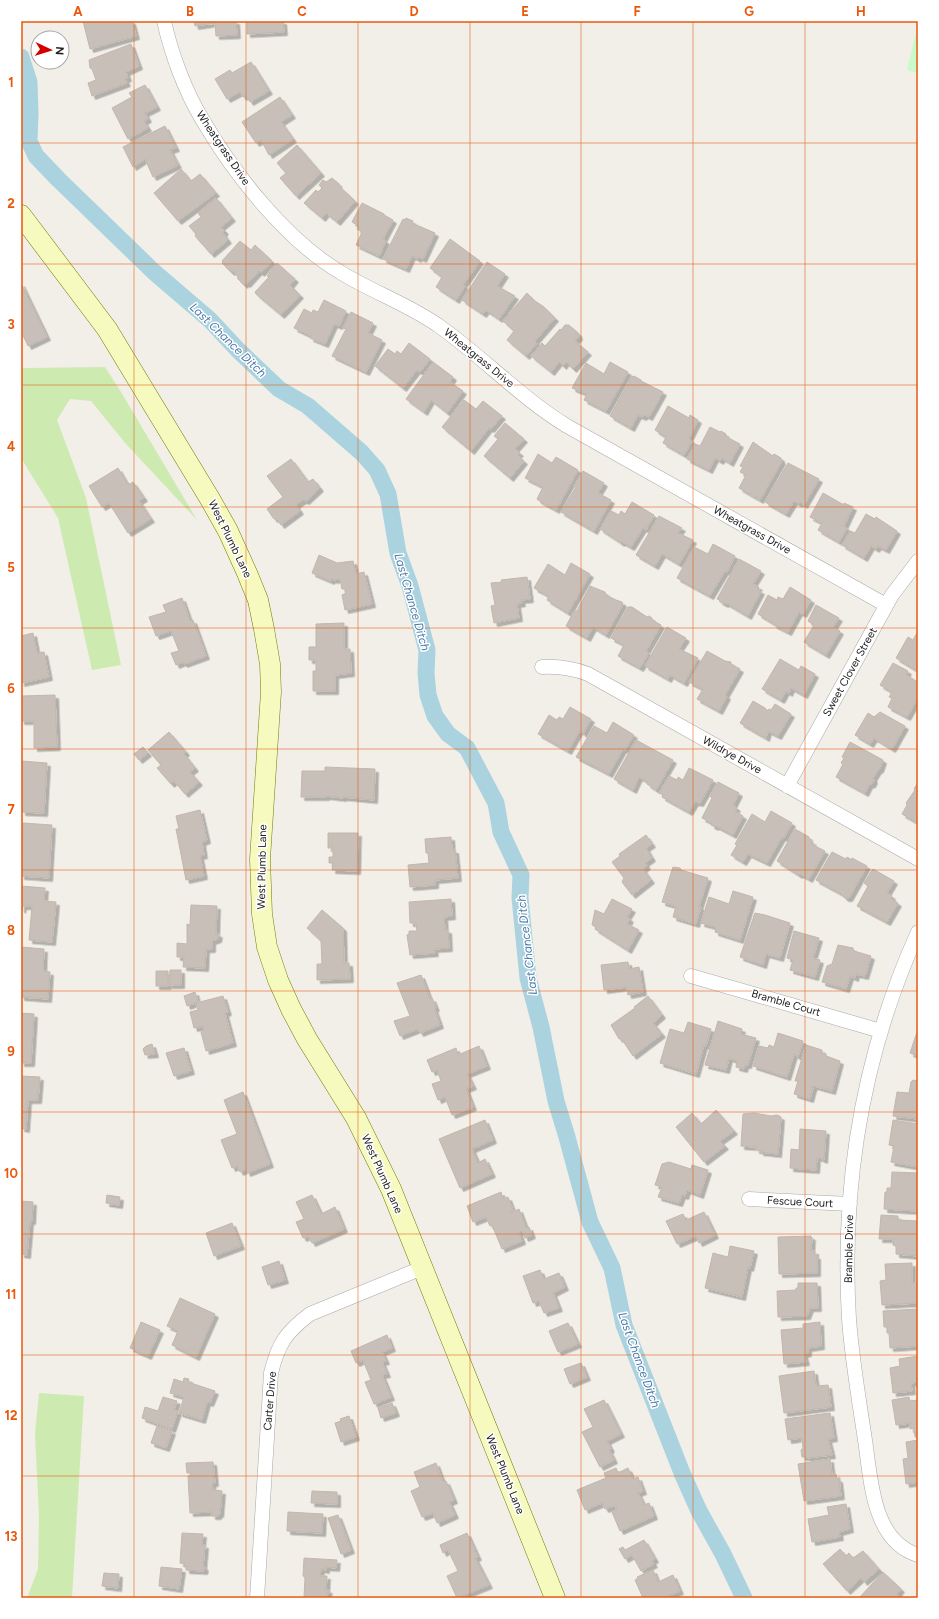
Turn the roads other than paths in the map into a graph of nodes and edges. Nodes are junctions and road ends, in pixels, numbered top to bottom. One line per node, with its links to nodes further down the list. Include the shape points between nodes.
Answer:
1 (164, 21): 4 (street, Wheatgrass Drive, via 186,87 201,118 219,146 284,227 321,260 401,302 437,325 567,426)
2 (21, 215): 13 (main road, West Plumb Lane, via 106,329 130,366 228,531 253,586 270,664 271,692 260,859 262,914 267,947 291,1009 373,1151)
3 (918, 561): 4 (street, Sweet Clover Street)
4 (886, 605): 6 (street, Sweet Clover Street)
5 (542, 667): 6 (street, Wildrye Drive, via 575,669 588,674)
6 (787, 786): 7 (street, Wildrye Drive)
7 (918, 860)
8 (918, 932): 10 (street, Bramble Drive)
9 (691, 976): 10 (street, Bramble Court)
10 (881, 1031): 12 (street, Bramble Drive, via 867,1078 860,1114)
11 (749, 1199): 12 (street, Fescue Court)
12 (850, 1204): 14 (street, Bramble Drive, via 849,1321 875,1506 884,1527 897,1543)
13 (422, 1268): 15 (street, Carter Drive, via 310,1314 285,1337 276,1354 271,1373); 16 (main road, West Plumb Lane)
14 (918, 1556)
15 (257, 1598)
16 (555, 1598)

